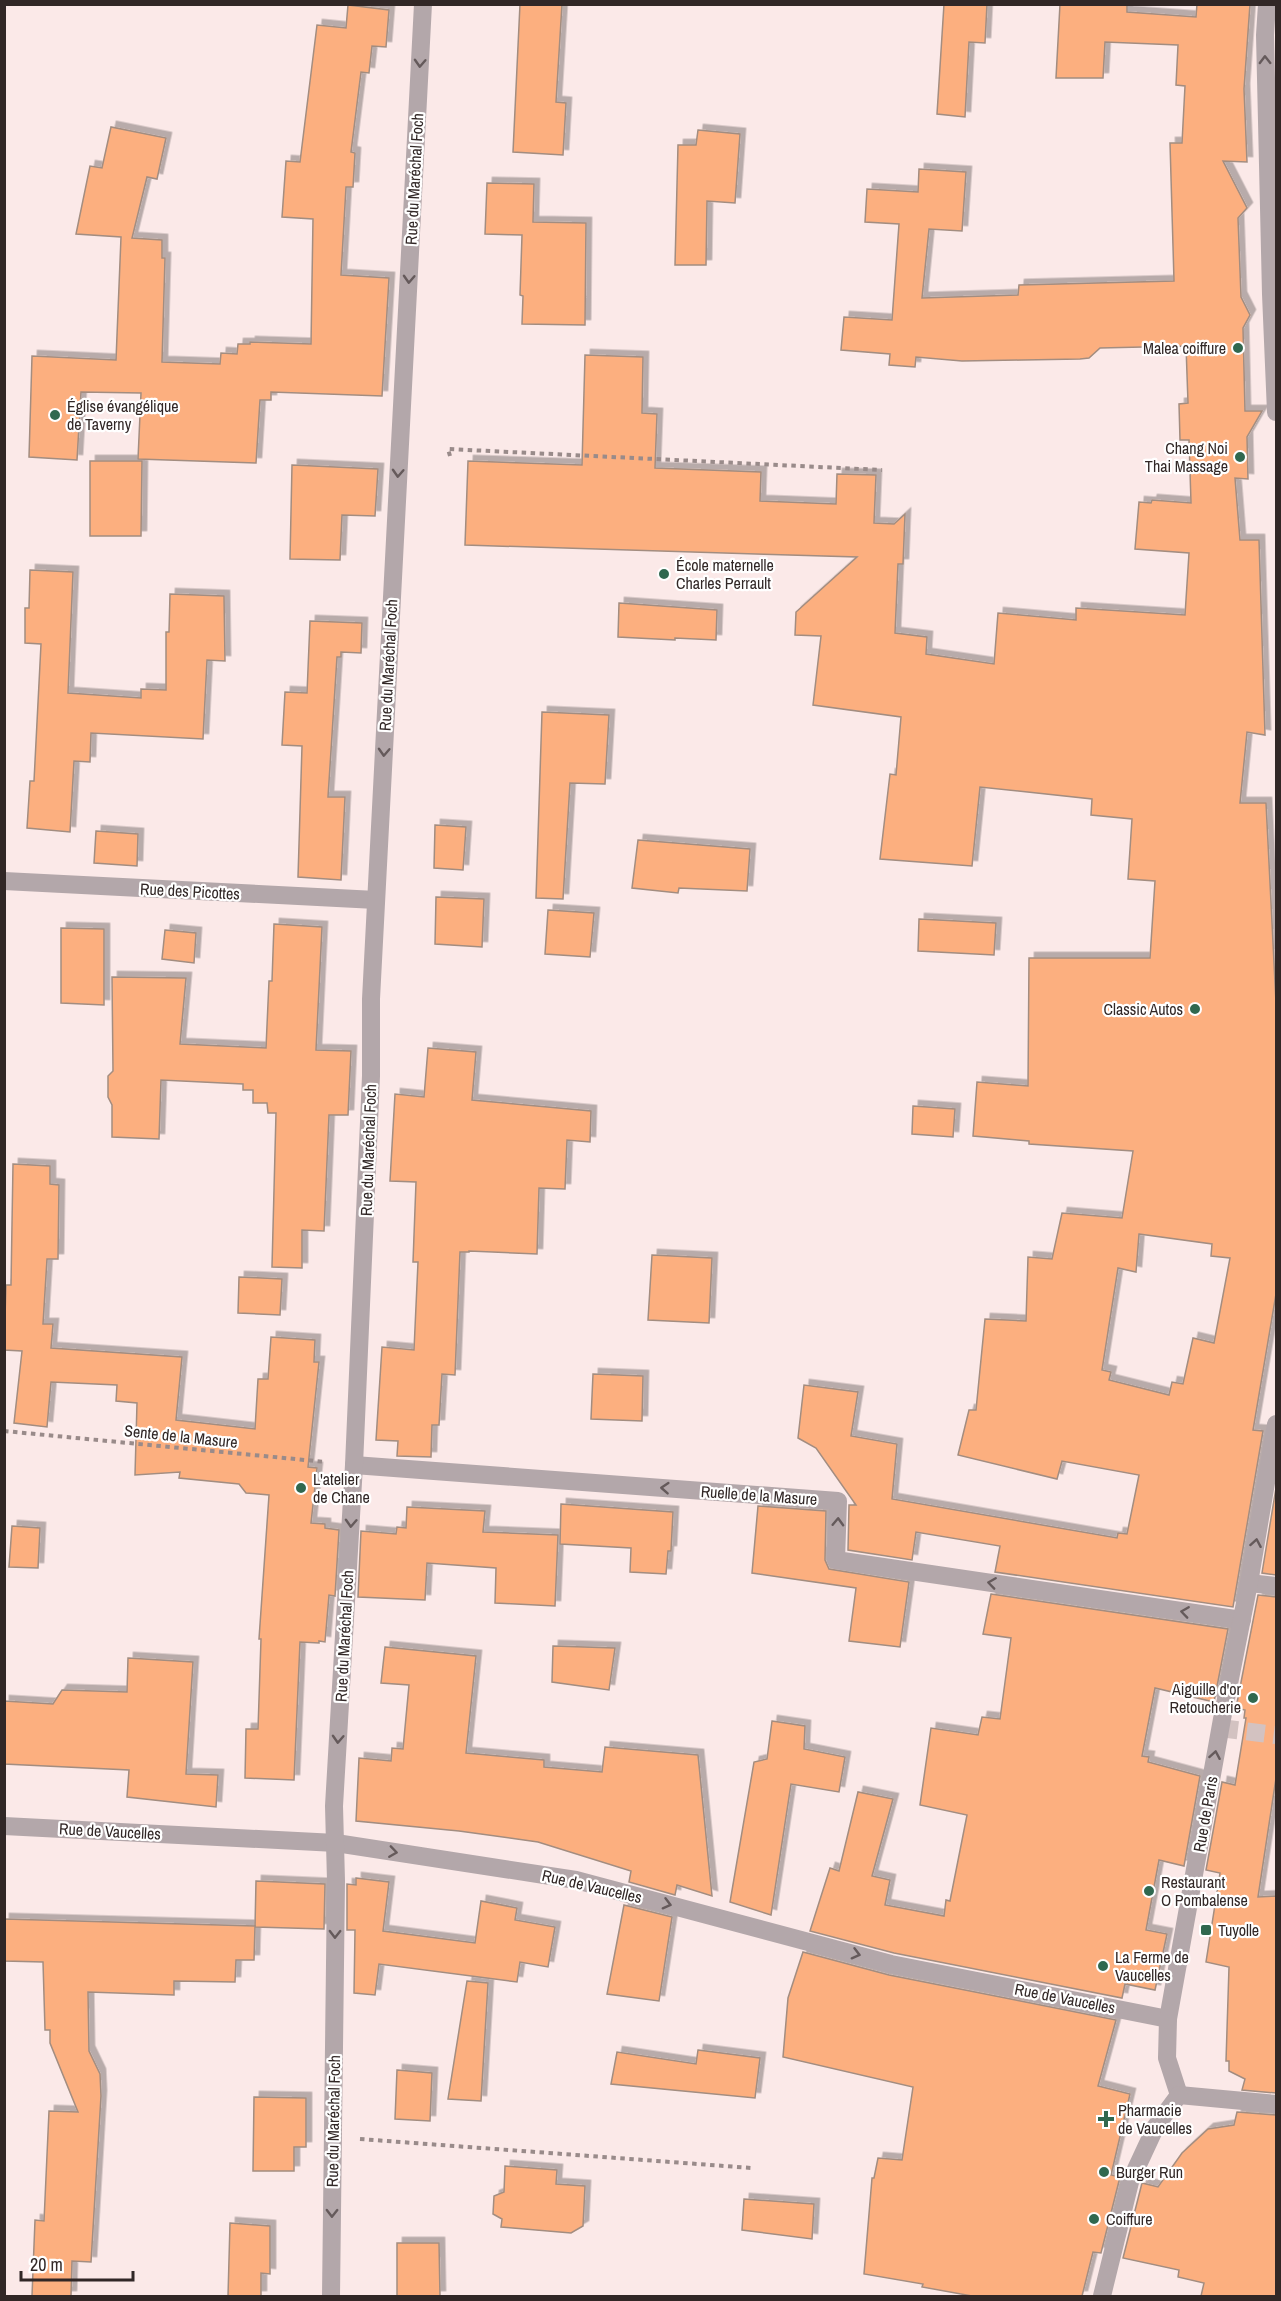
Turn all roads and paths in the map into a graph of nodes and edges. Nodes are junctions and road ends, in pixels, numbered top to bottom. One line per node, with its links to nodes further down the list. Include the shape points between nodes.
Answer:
1 (423, 4): 7 (street, Rue du Maréchal Foch, one-way to 7)
2 (1267, 4): 3 (street, one-way to 2)
3 (1276, 412)
4 (450, 456): 5 (path, via 448,449)
5 (882, 470)
6 (4, 881): 7 (street, Rue des Picottes)
7 (376, 900): 11 (street, Rue du Maréchal Foch)
8 (1276, 1424): 10 (street, Rue de Paris)
9 (4, 1431): 11 (path, Sente de la Masure)
10 (1275, 1444): 12 (street, Rue de Paris, one-way to 10)
11 (354, 1465): 14 (street, Ruelle de la Masure, one-way to 11, via 836,1560 838,1501); 16 (street, Rue du Maréchal Foch, one-way to 16, via 334,1806)
12 (1250, 1583): 13 (street); 14 (street, Rue de Paris)
13 (1276, 1586)
14 (1242, 1620): 17 (street, Rue de Paris, one-way to 14)
15 (4, 1826): 16 (street, Rue de Vaucelles)
16 (336, 1843): 17 (street, Rue de Vaucelles, one-way to 17, via 576,1880 891,1964); 20 (street, Rue du Maréchal Foch, one-way to 20)
17 (1168, 2019): 18 (street, Rue de Paris, via 1167,2058)
18 (1179, 2095): 19 (street); 23 (street, via 1156,2126 1130,2182)
19 (1276, 2104)
20 (333, 2137): 21 (path); 22 (street, Rue du Maréchal Foch, one-way to 22)
21 (752, 2168)
22 (330, 2296)
23 (1102, 2296)

